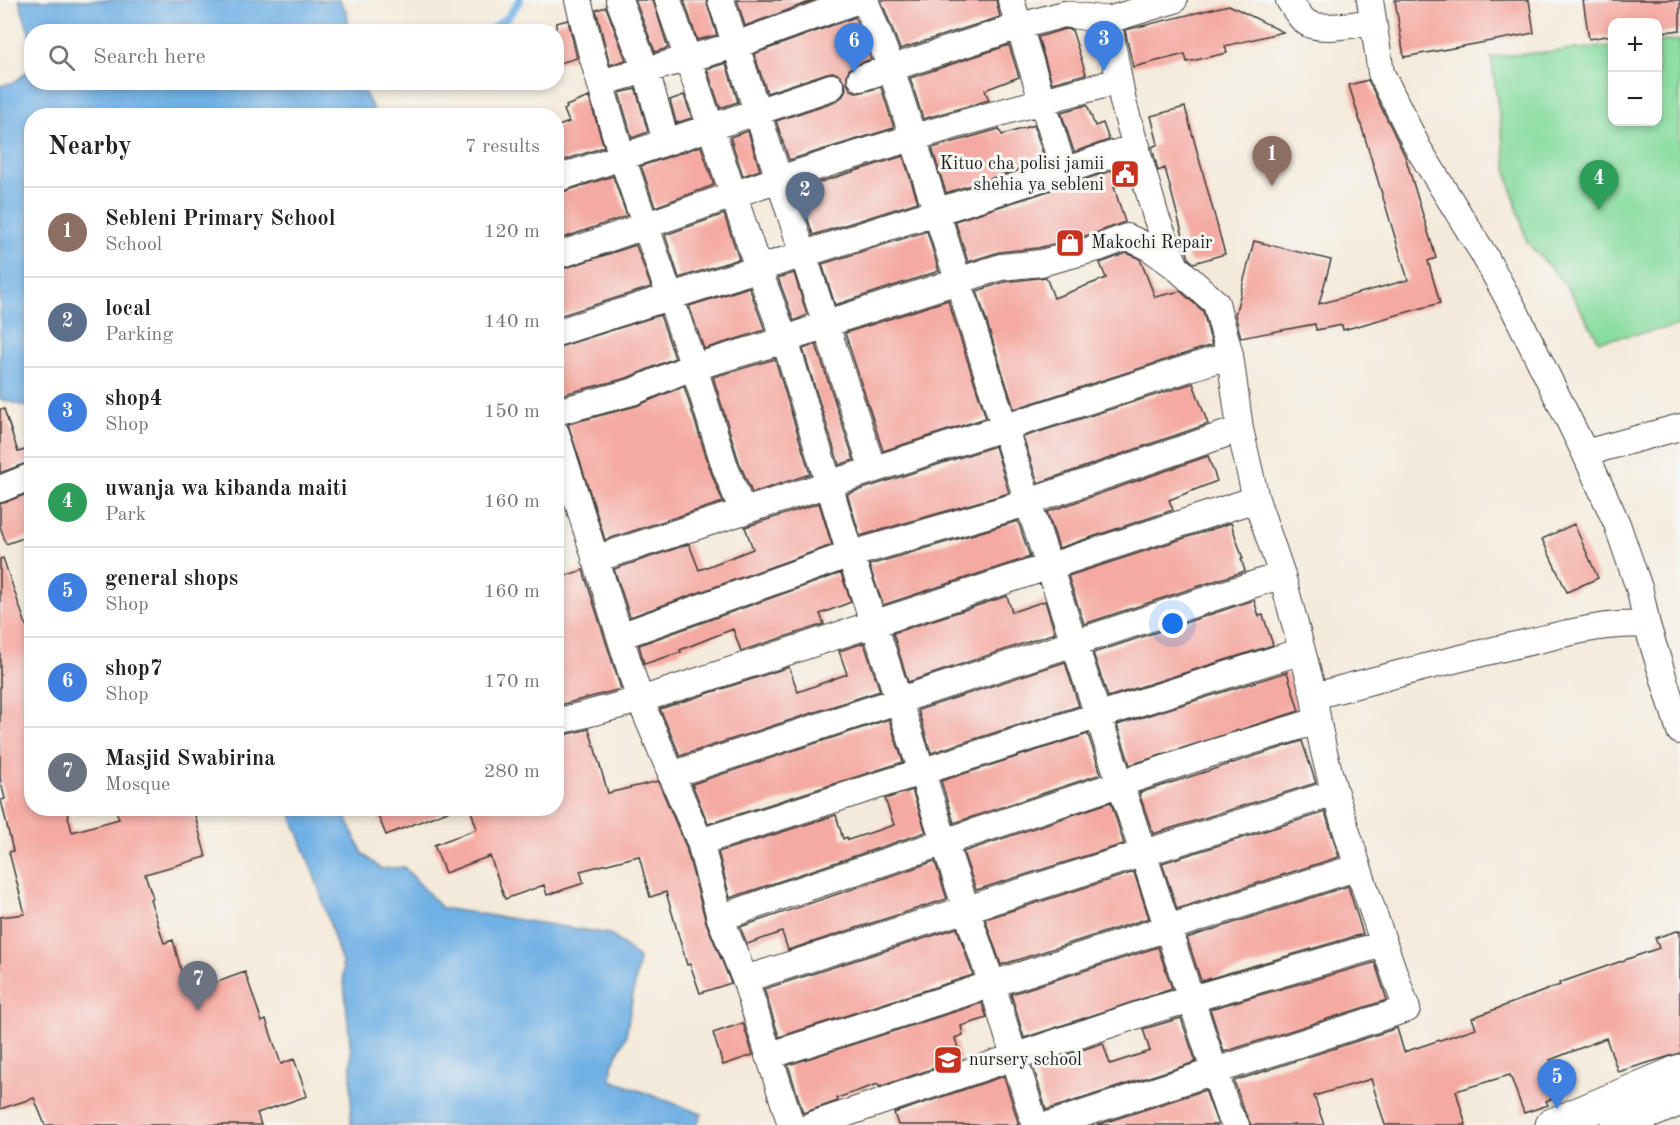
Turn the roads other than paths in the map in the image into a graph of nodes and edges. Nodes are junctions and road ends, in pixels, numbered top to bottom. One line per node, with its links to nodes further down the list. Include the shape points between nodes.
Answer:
1 (578, 0): 19 (street)
2 (619, 0): 16 (street)
3 (668, 0): 14 (street)
4 (721, 0): 13 (street)
5 (858, 0): 13 (street)
6 (866, 0): 15 (street)
7 (1011, 0): 12 (street)
8 (1174, 0): 11 (street)
9 (1289, 0): 10 (street, via 1309,24 1336,26)
10 (1372, 11): 49 (street, via 1381,73 1418,147 1510,303)
11 (1108, 20): 12 (street, via 1064,14); 18 (street)
12 (1020, 26): 15 (street); 21 (street)
13 (736, 45): 14 (street); 22 (street)
14 (689, 58): 16 (street); 23 (street)
15 (891, 68): 17 (street); 24 (street)
16 (646, 70): 19 (street); 25 (street)
17 (861, 78)
18 (1119, 81): 21 (street); 26 (street)
19 (600, 83): 27 (street)
20 (831, 87): 22 (street)
21 (1042, 100): 24 (street); 28 (street)
22 (758, 111): 23 (street); 30 (street)
23 (712, 127): 25 (street); 31 (street)
24 (913, 138): 30 (street); 32 (street)
25 (666, 142): 27 (street)
26 (1137, 146): 28 (street); 36 (street, via 1156,216)
27 (622, 157): 29 (street); 33 (street)
28 (1064, 171): 32 (street)
29 (564, 176)
30 (780, 179): 31 (street); 35 (street)
31 (734, 195): 33 (street); 37 (street)
32 (936, 212): 35 (street); 38 (street)
33 (647, 227): 34 (street); 39 (street)
34 (564, 253)
35 (803, 254): 37 (street); 40 (street)
36 (1176, 267): 38 (street, via 1127,237 1041,263 1001,267); 43 (street, via 1216,303)
37 (758, 268): 39 (street); 42 (street)
38 (958, 281): 40 (street); 47 (street)
39 (670, 296): 41 (street); 44 (street)
40 (825, 324): 42 (street); 51 (street)
41 (564, 330)
42 (785, 340): 44 (street); 53 (street)
43 (1230, 355): 47 (street); 48 (street)
44 (694, 367): 45 (street, via 632,392); 57 (street)
45 (564, 410)
46 (1680, 427): 49 (street)
47 (1005, 428): 51 (street); 56 (street)
48 (1240, 429): 55 (street); 56 (street)
49 (1585, 453): 63 (street, via 1617,524)
50 (564, 459): 59 (street)
51 (873, 470): 53 (street)
52 (24, 479): 54 (street)
53 (828, 484): 57 (street); 58 (street)
54 (0, 489)
55 (1256, 499): 60 (street); 61 (street)
56 (1028, 502): 58 (street); 60 (street)
57 (743, 512): 59 (street)
58 (850, 554): 62 (street); 64 (street)
59 (596, 559): 64 (street)
60 (1050, 566): 62 (street); 65 (street)
61 (1282, 574): 65 (street); 66 (street)
62 (874, 624): 68 (street); 69 (street)
63 (1647, 625): 67 (street, via 1600,626 1455,658); 73 (street)
64 (620, 636): 68 (street)
65 (1075, 642): 69 (street); 70 (street)
66 (1302, 651): 67 (street); 70 (street)
67 (1314, 696): 72 (street)
68 (640, 700): 71 (street); 75 (street)
69 (897, 700): 74 (street); 75 (street)
70 (1099, 715): 74 (street); 76 (street)
71 (564, 720)
72 (1317, 721): 76 (street); 77 (street)
73 (1680, 731)
74 (922, 771): 78 (street); 79 (street)
75 (671, 775): 78 (street)
76 (1121, 783): 79 (street); 80 (street)
77 (1334, 793): 80 (street); 81 (street)
78 (700, 842): 83 (street)
79 (945, 842): 82 (street); 83 (street)
80 (1143, 853): 82 (street); 84 (street)
81 (1358, 867): 84 (street); 85 (street)
82 (966, 909): 86 (street); 87 (street)
83 (720, 918): 86 (street)
84 (1166, 928): 87 (street); 88 (street)
85 (1383, 944): 88 (street); 91 (street, via 1407,1010)
86 (745, 979): 89 (street)
87 (992, 984): 89 (street); 90 (street)
88 (1191, 999): 90 (street); 91 (street)
89 (768, 1056): 94 (street)
90 (1014, 1057): 95 (street); 96 (street)
91 (1214, 1071): 97 (street); 98 (street)
92 (1680, 1071): 99 (main road)
93 (1680, 1099): 100 (main road)
94 (791, 1125)
95 (812, 1125)
96 (1035, 1125)
97 (1048, 1125)
98 (1236, 1125)
99 (1552, 1125)
100 (1618, 1125)

